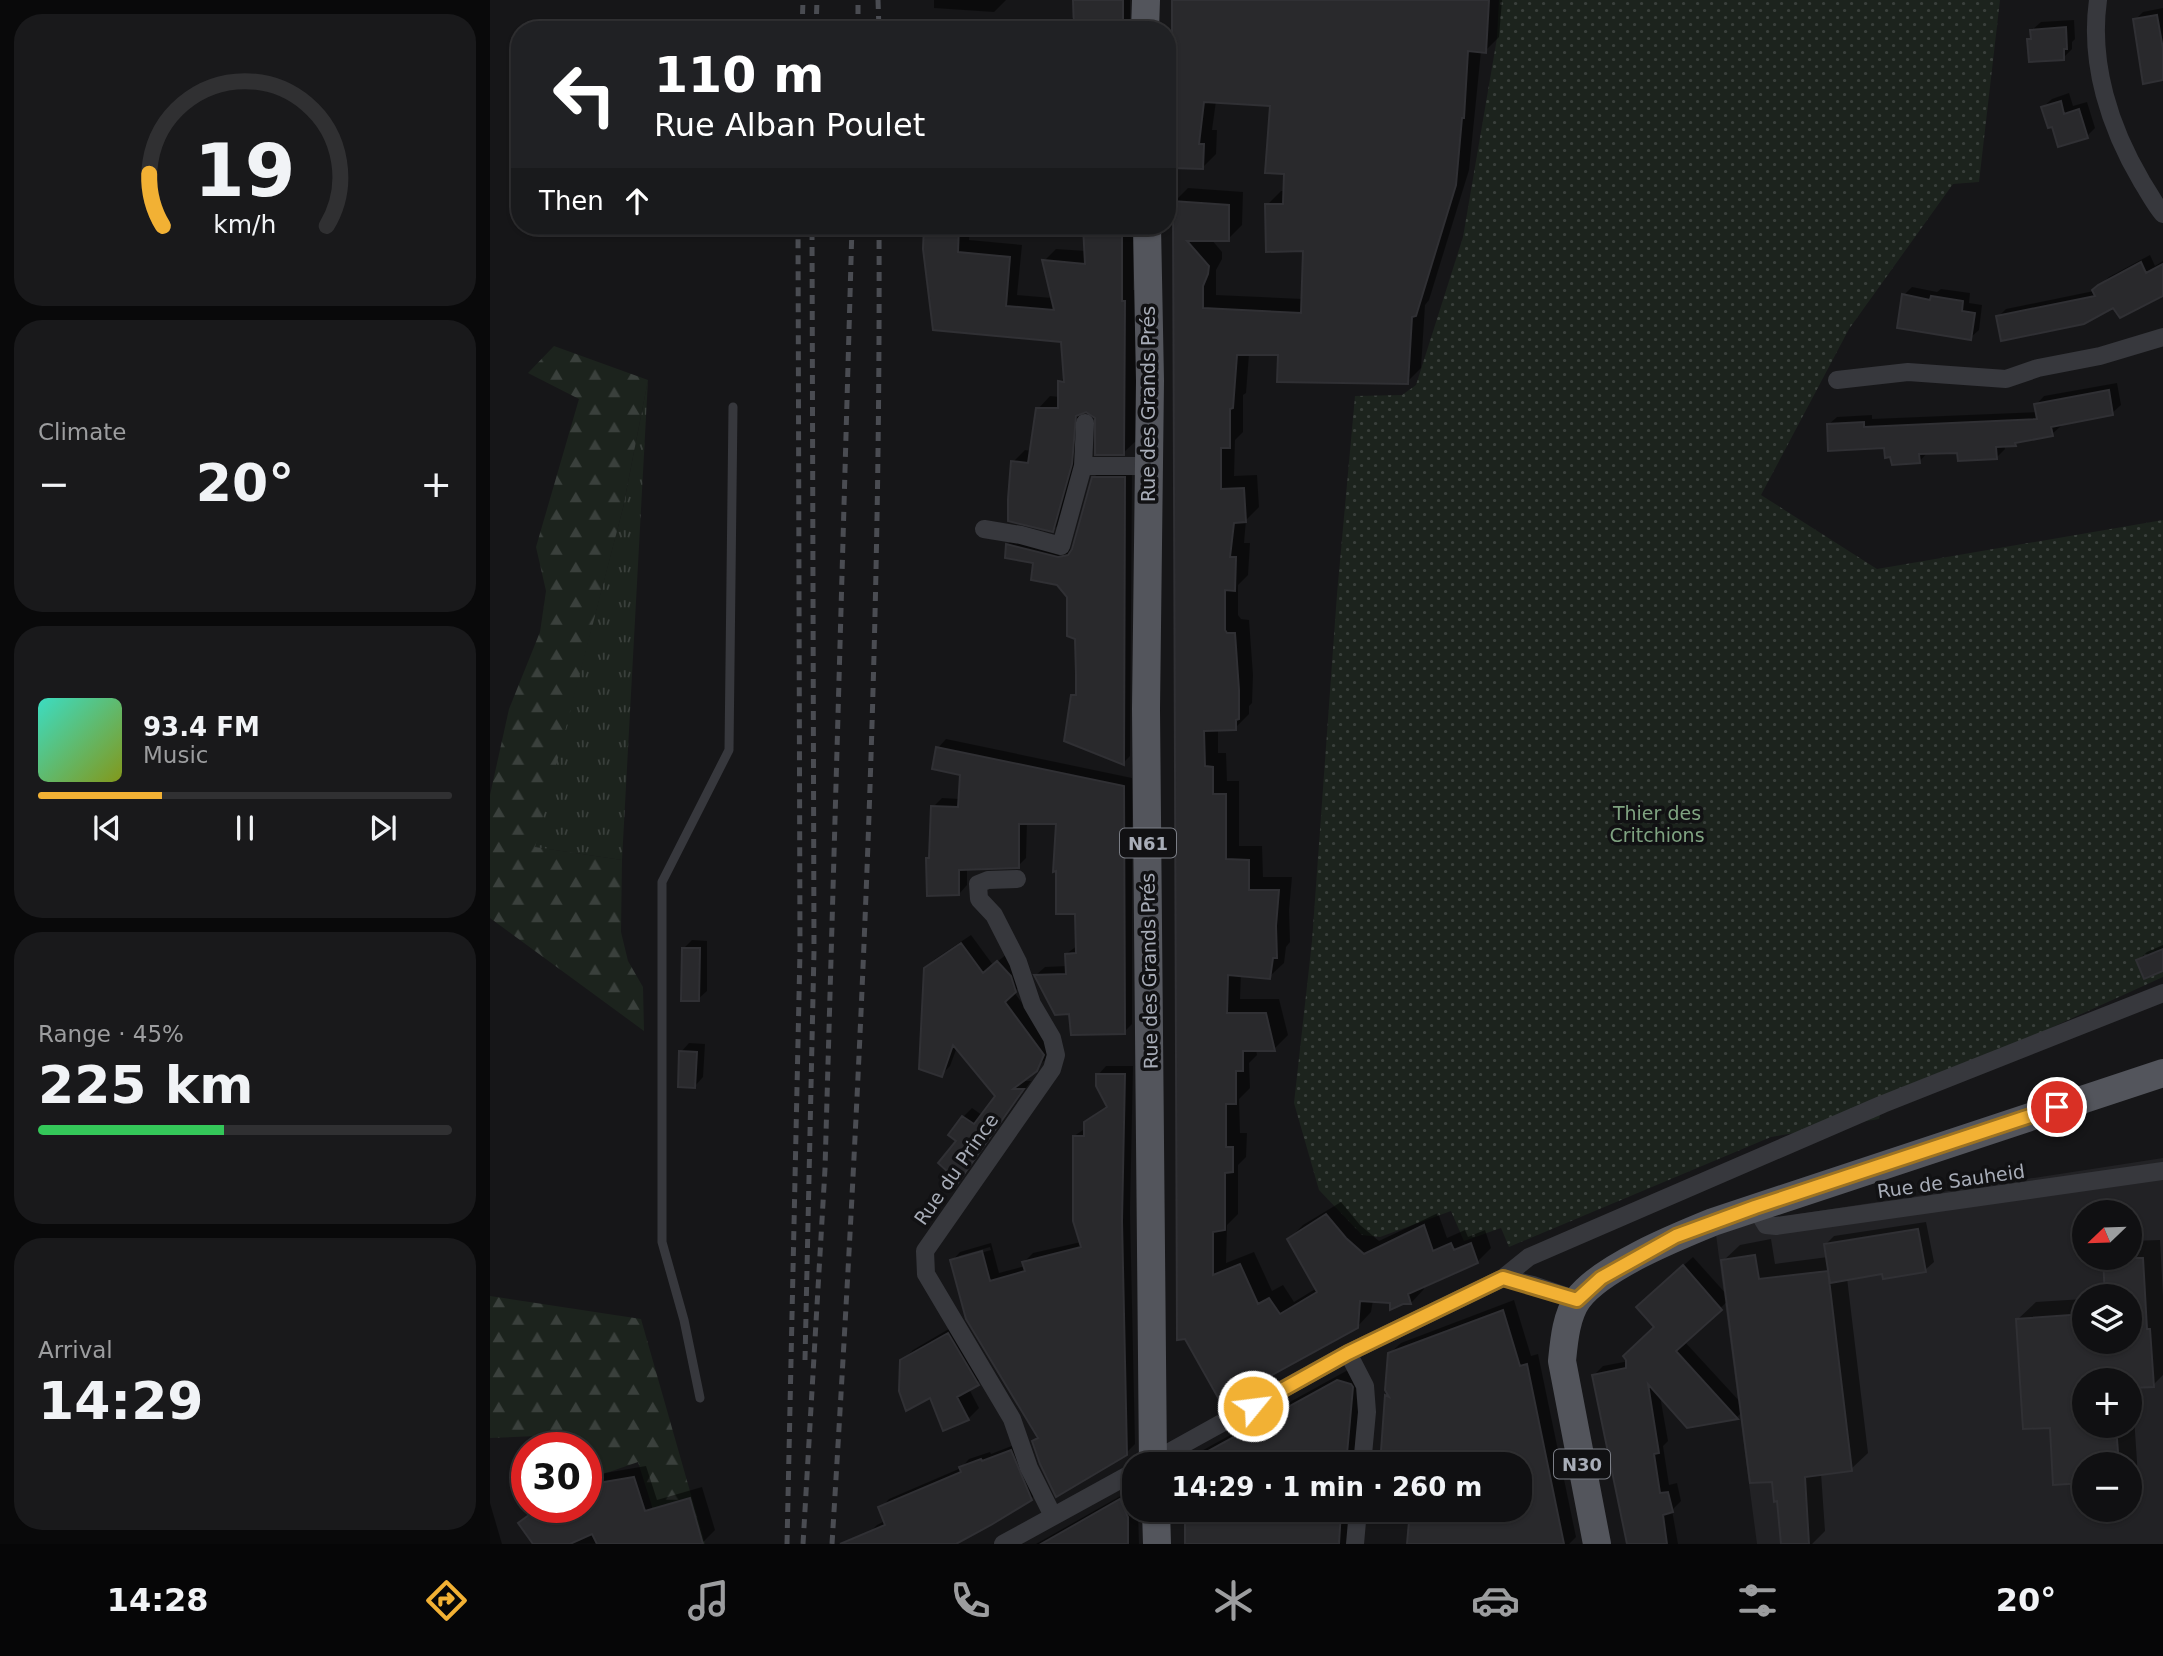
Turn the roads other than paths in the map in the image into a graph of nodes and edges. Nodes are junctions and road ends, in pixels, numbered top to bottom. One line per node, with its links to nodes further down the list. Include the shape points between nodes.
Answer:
1 (1146, 0): 3 (main road)
2 (2098, 0): 4 (street, via 2097,53 2106,105 2125,154)
3 (1146, 21)
4 (2163, 214)
5 (1147, 235): 11 (main road, Rue des Grands Prés / N61)
6 (2163, 337): 7 (street, via 2006,379 1908,372)
7 (1837, 380)
8 (733, 407): 21 (lane, via 729,750 662,882 662,1242)
9 (1085, 424): 10 (street)
10 (1083, 466): 11 (street); 12 (street, via 1061,546)
11 (1149, 466): 22 (main road, Rue des Grands Prés / N61)
12 (984, 528)
13 (1017, 879): 26 (street, Rue du Prince, via 978,884 979,899 994,915 1013,952 1056,1055 1052,1069 925,1251 926,1274 1012,1419)
14 (2163, 993): 18 (street, via 1883,1104 1584,1233 1529,1257)
15 (2163, 1073): 17 (main road, N30)
16 (2163, 1171): 17 (street, Rue de Sauheid, via 1776,1226 1766,1225)
17 (1755, 1207): 19 (main road, N30, via 1676,1236 1601,1278)
18 (1503, 1278): 19 (street); 20 (street)
19 (1577, 1300): 32 (main road, N30, via 1564,1336 1562,1361)
20 (1348, 1353): 23 (street); 24 (street, via 1365,1387)
21 (700, 1398)
22 (1147, 1452)
23 (1172, 1452)
24 (1363, 1452)
25 (1122, 1479): 26 (street)
26 (1053, 1516): 29 (street)
27 (1156, 1522): 30 (main road)
28 (1357, 1522): 31 (street)
29 (1003, 1544)
30 (1157, 1544)
31 (1355, 1544)
32 (1597, 1544)

